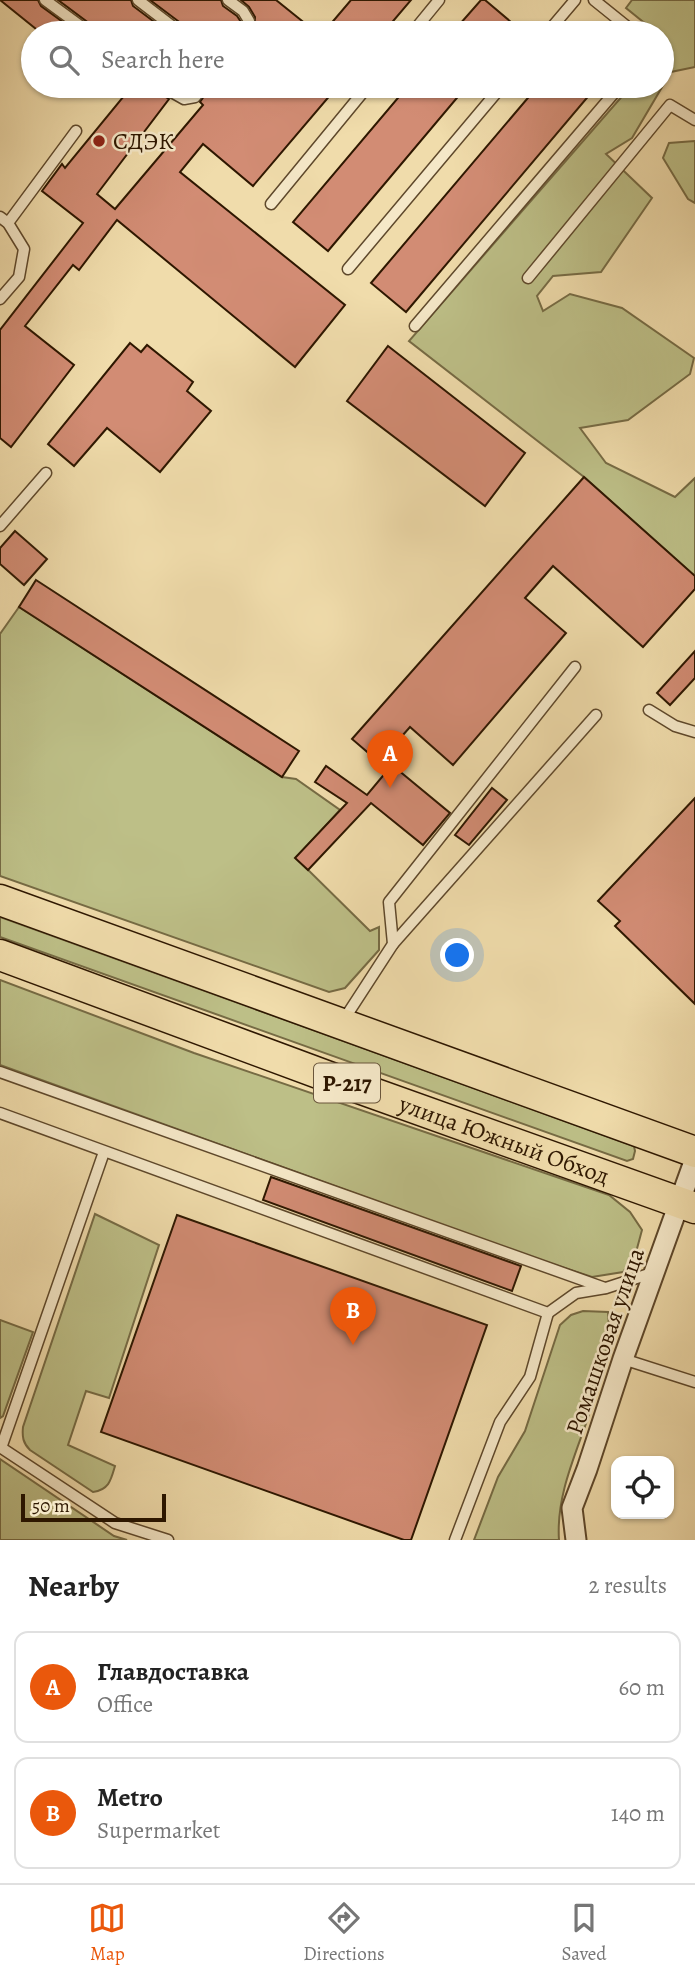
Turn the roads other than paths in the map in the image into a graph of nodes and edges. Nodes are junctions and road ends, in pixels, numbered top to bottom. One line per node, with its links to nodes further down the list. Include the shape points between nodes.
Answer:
1 (45, 0): 7 (lane)
2 (138, 0): 8 (lane)
3 (228, 0): 9 (lane)
4 (439, 0): 10 (lane)
5 (575, 0): 11 (lane)
6 (594, 0): 12 (lane)
7 (74, 21)
8 (165, 21)
9 (249, 21)
10 (422, 21)
11 (557, 21)
12 (620, 21)
13 (358, 98): 18 (lane)
14 (492, 98): 20 (lane)
15 (610, 98): 23 (lane)
16 (695, 120): 21 (lane, via 670,106)
17 (76, 131): 19 (lane)
18 (271, 204)
19 (4, 220): 22 (lane, via 24,248 19,277)
20 (348, 269)
21 (528, 278)
22 (0, 299)
23 (415, 326)
24 (46, 473): 25 (lane)
25 (0, 526)
26 (575, 667): 31 (lane, via 389,902)
27 (649, 710): 29 (lane)
28 (596, 715): 31 (lane)
29 (695, 732)
30 (0, 900): 33 (main road, Р-217)
31 (393, 944): 33 (lane)
32 (0, 955): 39 (main road, улица Южный Обход / Р-217)
33 (340, 1025): 37 (main road, Р-217)
34 (0, 1072): 41 (lane)
35 (0, 1113): 36 (lane)
36 (104, 1152): 42 (lane); 45 (lane)
37 (695, 1152)
38 (695, 1159): 39 (street, Ромашковая улица)
39 (688, 1205): 40 (street, Ромашковая улица)
40 (655, 1271): 41 (lane); 43 (street, Ромашковая улица)
41 (606, 1288): 42 (lane, via 576,1293)
42 (548, 1313): 47 (lane, via 530,1377 500,1422)
43 (622, 1359): 44 (lane); 48 (street, Ромашковая улица, via 572,1508)
44 (695, 1382)
45 (1, 1447): 46 (lane, via 115,1523)
46 (168, 1540)
47 (454, 1540)
48 (576, 1540)

